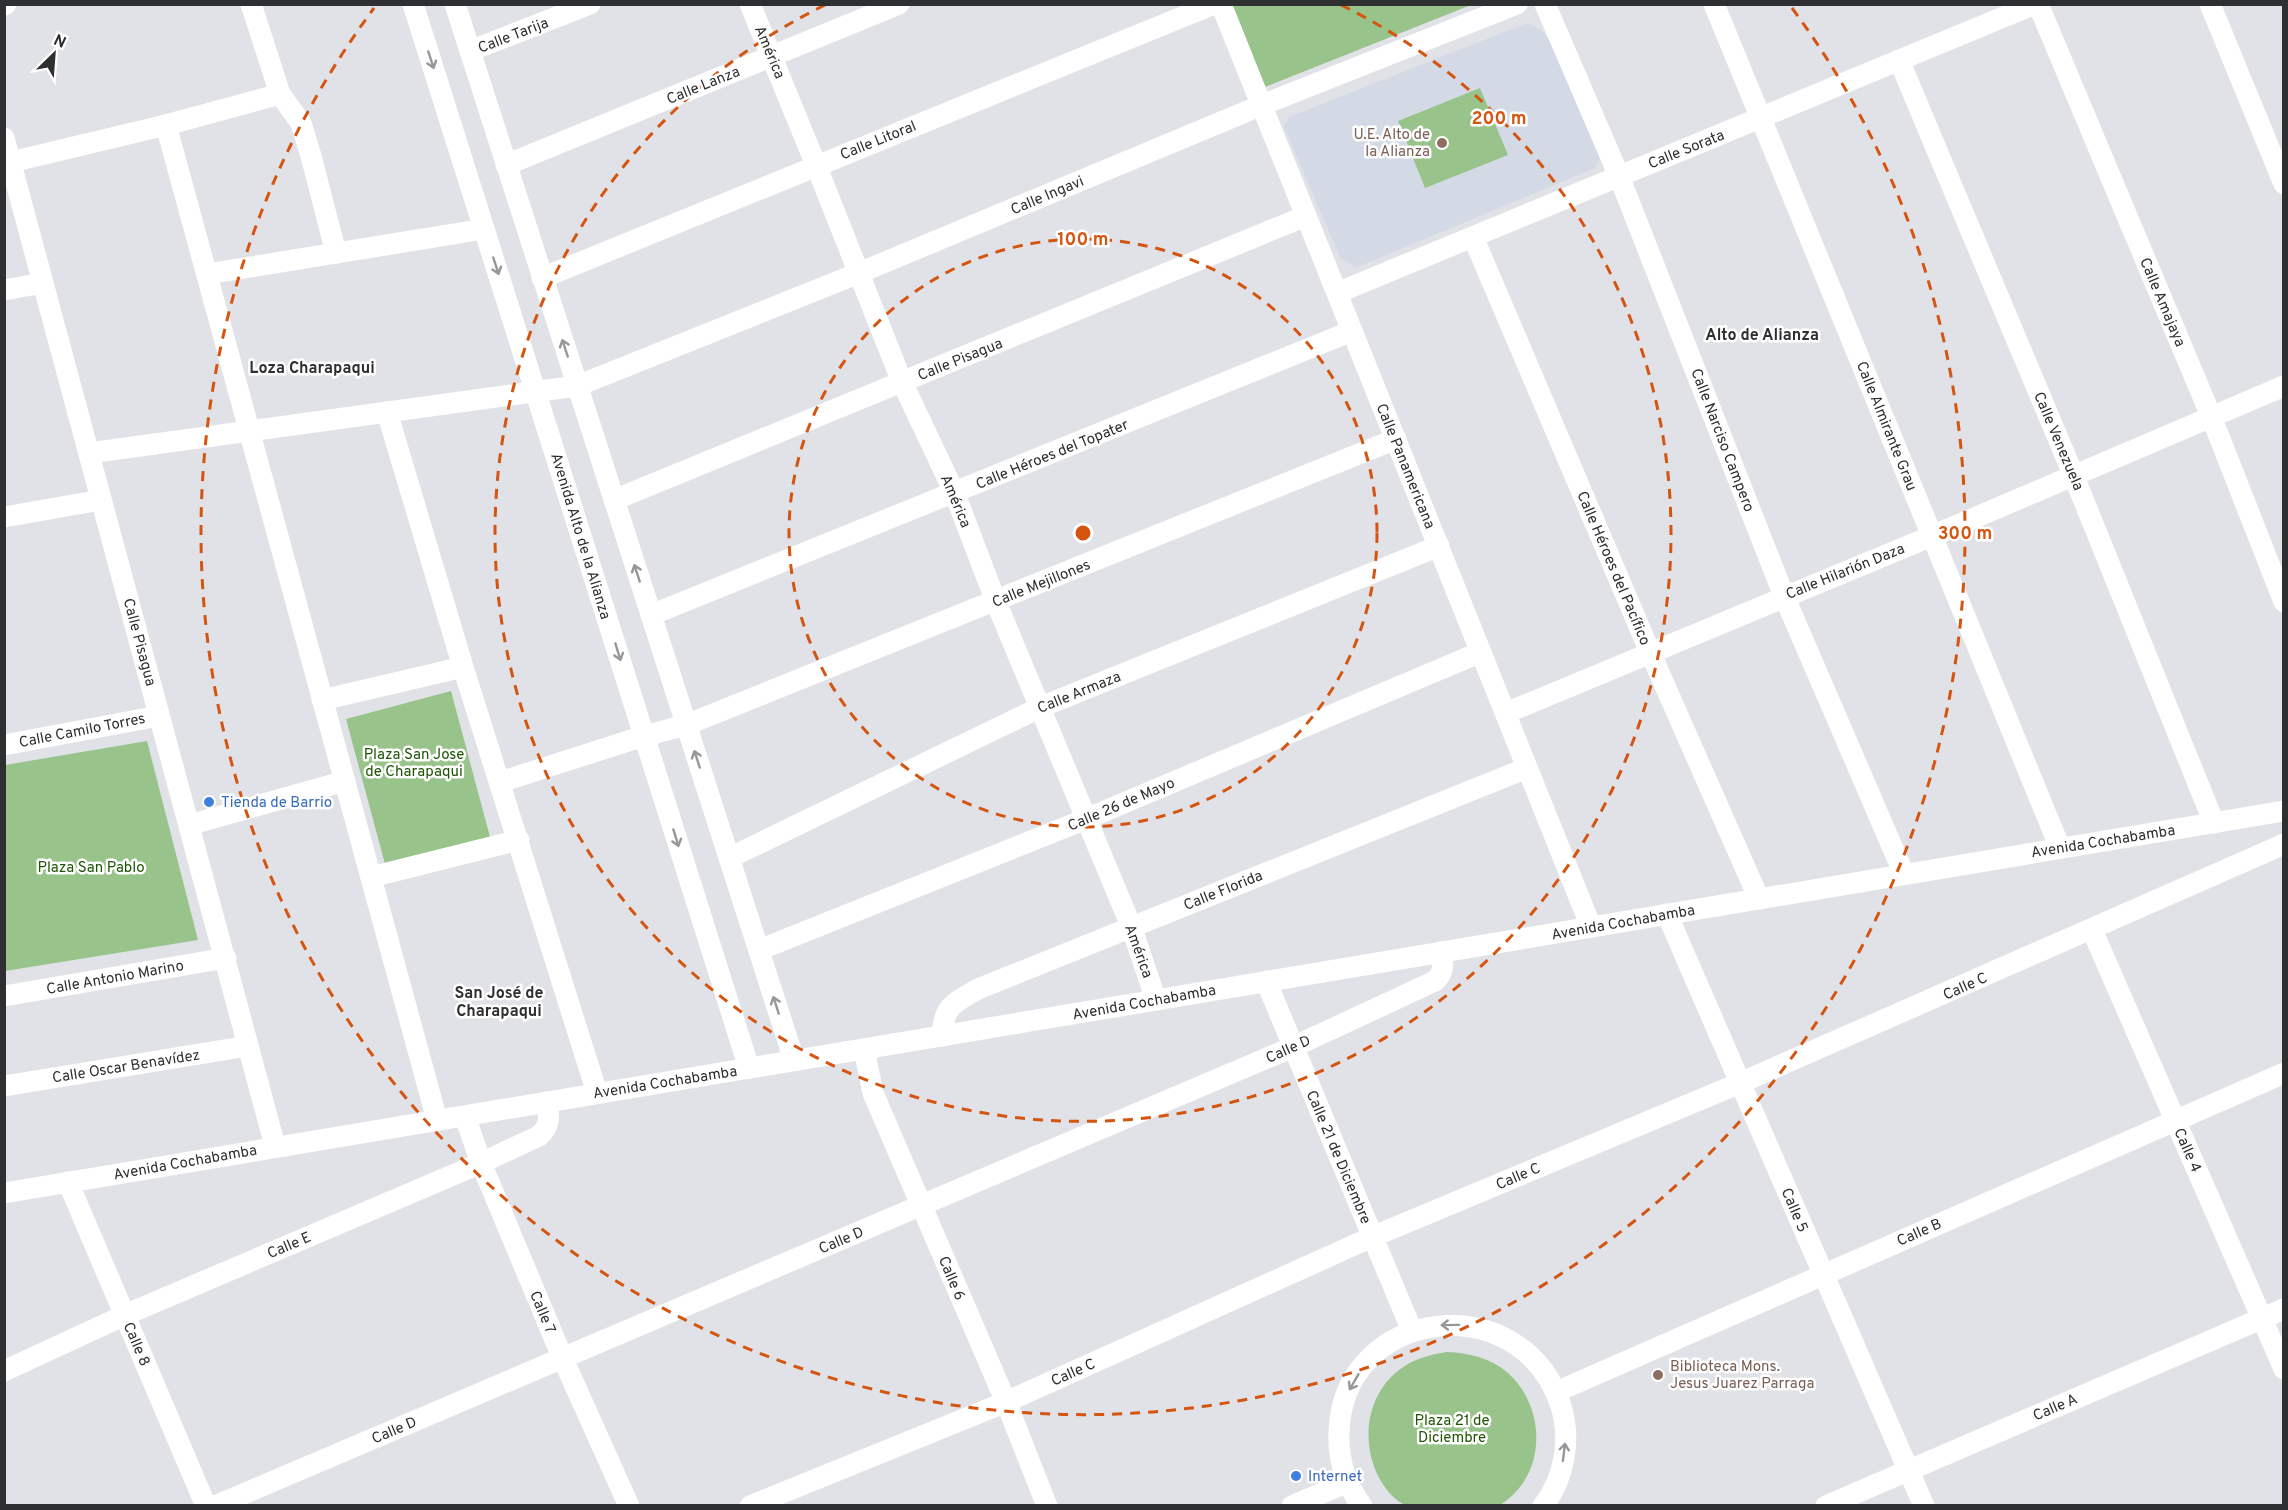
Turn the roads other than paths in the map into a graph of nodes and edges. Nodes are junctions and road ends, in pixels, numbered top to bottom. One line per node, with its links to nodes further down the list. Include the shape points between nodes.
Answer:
1 (251, 4): 17 (street)
2 (413, 4): 28 (street, Avenida Alto de la Alianza, one-way to 28)
3 (455, 4): 14 (street)
4 (590, 4): 14 (street, Calle Tarija)
5 (750, 4): 15 (street, América)
6 (899, 4): 15 (street, Calle Lanza)
7 (1214, 4): 24 (street, Calle Litoral)
8 (1221, 4): 18 (street, Calle Panamericana)
9 (1517, 4): 18 (street, Calle Ingavi)
10 (1545, 4): 25 (street, Calle Narciso Campero)
11 (1714, 4): 19 (street, Calle Almirante Grau)
12 (2036, 4): 16 (street, Calle Sorata); 43 (street, Calle Amajaya)
13 (2210, 4): 26 (street)
14 (470, 51): 23 (street)
15 (772, 56): 23 (street, Calle Lanza); 24 (street, América)
16 (1899, 60): 19 (street, Calle Sorata); 47 (street, Calle Venezuela)
17 (280, 94): 20 (street); 30 (street, via 301,123)
18 (1262, 105): 27 (street, Calle Panamericana); 31 (street, Calle Ingavi)
19 (1760, 118): 25 (street, Calle Sorata); 52 (street, Calle Almirante Grau)
20 (166, 125): 22 (street); 32 (street)
21 (5, 140): 22 (street, Calle Pisagua)
22 (11, 162): 34 (street, Calle Pisagua)
23 (506, 165): 33 (street)
24 (816, 165): 31 (street, América); 33 (street, Calle Litoral)
25 (1619, 176): 29 (street, Calle Sorata); 54 (street, Calle Narciso Campero)
26 (2283, 184)
27 (1306, 216): 36 (street, Calle Panamericana); 38 (street, Calle Pisagua)
28 (484, 229): 30 (street); 41 (street, Avenida Alto de la Alianza, one-way to 41)
29 (1473, 237): 36 (street, Calle Sorata); 59 (street, Calle Héroes del Pacífico)
30 (336, 253): 32 (street)
31 (859, 273): 38 (street, América); 39 (street, Calle Ingavi)
32 (207, 274): 44 (street)
33 (542, 278): 39 (street, one-way to 33)
34 (43, 283): 35 (street); 46 (street, Calle Pisagua)
35 (4, 290)
36 (1337, 293): 37 (street, Calle Panamericana)
37 (1352, 331): 45 (street, Calle Panamericana); 48 (street, Calle Héroes del Topater)
38 (902, 382): 48 (street, América); 50 (street, Calle Pisagua)
39 (577, 386): 41 (street, Calle Ingavi); 50 (street)
40 (2283, 386): 43 (street, Calle Hilarión Daza)
41 (535, 392): 42 (street, Calle Ingavi); 66 (street, Avenida Alto de la Alianza, one-way to 66)
42 (387, 412): 44 (street, Calle Ingavi); 60 (street)
43 (2211, 416): 47 (street, Calle Hilarión Daza); 56 (street, Calle Amajaya)
44 (249, 430): 46 (street, Calle Ingavi); 61 (street)
45 (1396, 439): 53 (street, Calle Panamericana); 55 (street, Calle Mejillones)
46 (89, 453): 49 (street, Calle Pisagua)
47 (2073, 474): 52 (street, Calle Hilarión Daza); 73 (street, Calle Venezuela)
48 (955, 494): 55 (street, América); 57 (street, Calle Héroes del Topater)
49 (101, 500): 51 (street); 64 (street, Calle Pisagua)
50 (614, 500): 57 (street, one-way to 50)
51 (4, 517)
52 (1932, 536): 54 (street, Calle Hilarión Daza); 77 (street, Calle Almirante Grau)
53 (1439, 546): 58 (street, Calle Panamericana); 62 (street, Calle Armaza)
54 (1784, 596): 59 (street, Calle Hilarión Daza); 79 (street, Calle Narciso Campero)
55 (996, 602): 62 (street, América); 65 (street, Calle Mejillones)
56 (2283, 602)
57 (651, 615): 65 (street)
58 (1481, 652): 63 (street, Calle Panamericana); 72 (street, Calle 26 de Mayo)
59 (1650, 652): 63 (street, Calle Hilarión Daza); 81 (street, Calle Héroes del Pacífico)
60 (463, 667): 61 (street); 70 (street)
61 (322, 700): 69 (street)
62 (1041, 706): 72 (street, América); 78 (street, Calle Armaza)
63 (1506, 713): 68 (street, Calle Panamericana)
64 (159, 716): 67 (street, Calle Camilo Torres); 74 (street, Calle Pisagua)
65 (686, 725): 66 (street, Calle Mejillones); 78 (street, one-way to 65)
66 (644, 736): 70 (street, Calle Mejillones); 97 (street, Avenida Alto de la Alianza, one-way to 97)
67 (5, 742)
68 (1527, 768): 83 (street, Calle Florida); 84 (street, Calle Panamericana)
69 (345, 781): 74 (street); 80 (street)
70 (500, 782): 75 (street)
71 (2283, 811): 73 (street, Avenida Cochabamba)
72 (1086, 819): 83 (street, América); 86 (street, Calle 26 de Mayo)
73 (2214, 823): 77 (street, Avenida Cochabamba)
74 (189, 825): 88 (street, Calle Pisagua)
75 (519, 840): 80 (street); 101 (street)
76 (2283, 844): 85 (street, Calle C)
77 (2060, 849): 79 (street, Avenida Cochabamba)
78 (729, 858): 86 (street)
79 (1904, 874): 81 (street, Avenida Cochabamba)
80 (371, 877): 105 (street)
81 (1759, 899): 82 (street, Avenida Cochabamba)
82 (1667, 914): 84 (street, Avenida Cochabamba); 99 (street, Calle 5)
83 (1131, 927): 91 (street, América); 92 (street, Calle Florida, via 978,989 947,1010)
84 (1592, 927): 87 (street, Avenida Cochabamba)
85 (2092, 930): 99 (street, Calle C); 104 (street, Calle 4)
86 (759, 950): 96 (street, one-way to 86)
87 (1441, 952): 89 (street, Avenida Cochabamba); 94 (street, Calle D, via 1444,968 1435,981)
88 (226, 958): 90 (street, Calle Antonio Marino); 93 (street, Calle Pisagua)
89 (1266, 981): 91 (street, Avenida Cochabamba); 94 (street, Calle 21 de Diciembre)
90 (4, 996)
91 (1156, 1000): 92 (street, Avenida Cochabamba)
92 (942, 1036): 95 (street, Avenida Cochabamba)
93 (248, 1046): 100 (street, Calle Oscar Benavídez); 106 (street, Calle Pisagua)
94 (1293, 1047): 110 (street, Calle D); 111 (street, Calle 21 de Diciembre)
95 (864, 1048): 96 (street, Avenida Cochabamba); 110 (street, Calle 6, via 873,1093)
96 (794, 1060): 97 (street, Avenida Cochabamba)
97 (748, 1068): 101 (street, Avenida Cochabamba)
98 (2283, 1073): 104 (street, Calle B)
99 (1740, 1083): 111 (street, Calle C); 112 (street, Calle 5)
100 (4, 1086)
101 (597, 1093): 102 (street, Avenida Cochabamba)
102 (548, 1102): 103 (street, Avenida Cochabamba); 107 (street, Calle E, via 549,1121 539,1136)
103 (465, 1116): 105 (street, Avenida Cochabamba); 107 (street, Calle 7)
104 (2175, 1119): 112 (street, Calle B); 115 (street, Calle 4)
105 (437, 1120): 106 (street, Avenida Cochabamba)
106 (275, 1146): 108 (street, Avenida Cochabamba)
107 (481, 1163): 114 (street, Calle E); 117 (street, Calle 7)
108 (68, 1182): 109 (street, Avenida Cochabamba); 114 (street, Calle 8)
109 (4, 1192)
110 (921, 1206): 117 (street, Calle D); 121 (street, Calle 6)
111 (1372, 1237): 116 (street, Calle 21 de Diciembre); 121 (street, Calle C)
112 (1823, 1274): 120 (street, Calle B); 122 (street, Calle 5)
113 (2283, 1309): 115 (street, Calle A)
114 (125, 1315): 119 (street, Calle E); 124 (street, Calle 8)
115 (2261, 1319): 118 (street, Calle 4); 122 (street, Calle A)
116 (1412, 1331): 120 (street, one-way to 116, via 1535,1361 1505,1337 1469,1325 1440,1325); 123 (street, one-way to 123, via 1377,1352 1363,1367 1344,1402 1339,1443)
117 (562, 1359): 125 (street, Calle D); 126 (street, Calle 7)
118 (2283, 1370)
119 (4, 1371)
120 (1556, 1392): 131 (street, one-way to 120, via 1564,1458 1566,1436)
121 (1006, 1402): 127 (street, Calle C); 128 (street, Calle 6)
122 (1908, 1470): 132 (street, Calle A); 133 (street, Calle 5)
123 (1348, 1482): 129 (street); 130 (street)
124 (206, 1506)
125 (215, 1506)
126 (629, 1506)
127 (750, 1506)
128 (1047, 1506)
129 (1292, 1506)
130 (1362, 1506)
131 (1543, 1506)
132 (1826, 1506)
133 (1924, 1506)

